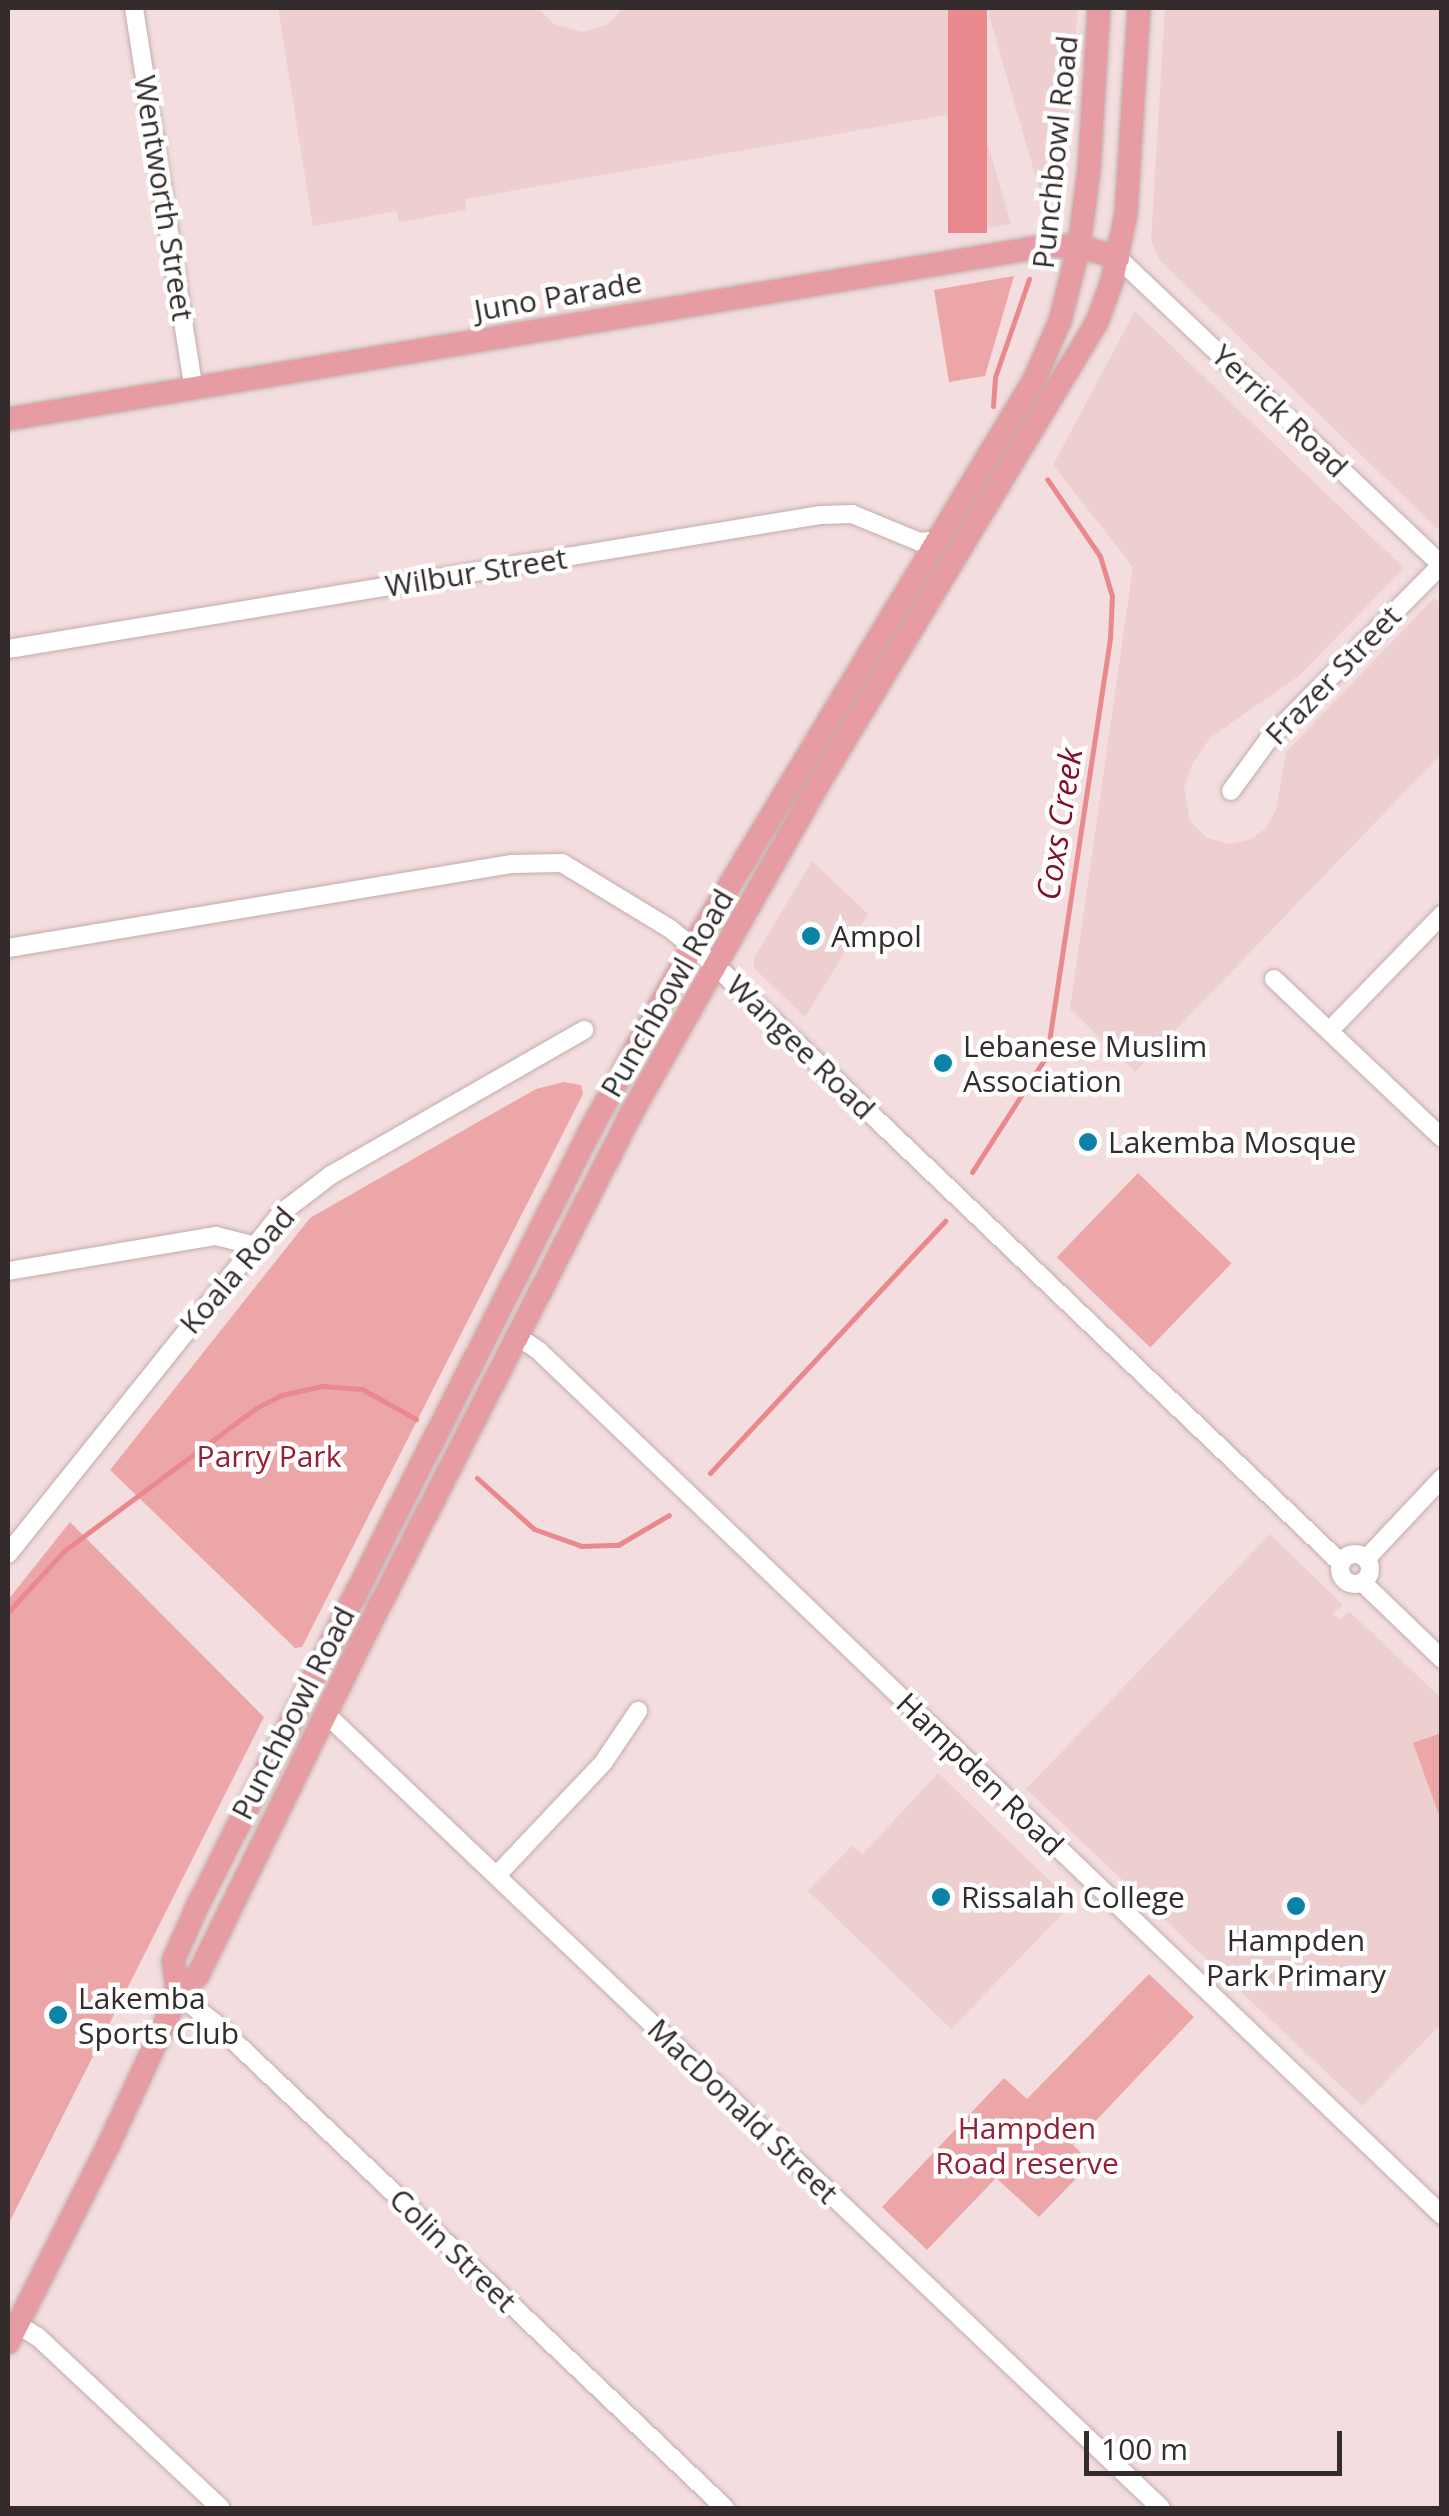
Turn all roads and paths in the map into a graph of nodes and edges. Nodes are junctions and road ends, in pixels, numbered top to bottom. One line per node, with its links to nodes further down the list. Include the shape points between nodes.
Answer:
1 (134, 8): 6 (street, Wentworth Street)
2 (1099, 8): 4 (main road, Punchbowl Road)
3 (1139, 8): 5 (main road, Punchbowl Road)
4 (1079, 246): 5 (main road, Juno Parade); 6 (main road, Juno Parade, via 1046,246); 8 (main road, Punchbowl Road, via 1060,321 1034,380)
5 (1118, 258): 9 (street, Yerrick Road); 15 (main road, Punchbowl Road, via 1086,342)
6 (194, 389): 7 (main road, Juno Parade)
7 (8, 419)
8 (940, 540): 10 (street, Wilbur Street, via 920,542 852,514 821,516); 13 (main road, Punchbowl Road)
9 (1441, 566): 11 (street, Frazer Street, via 1268,740)
10 (8, 649)
11 (1232, 791)
12 (1442, 914): 18 (street)
13 (693, 946): 14 (street, Wangee Road, via 578,871 545,861); 15 (street, Wangee Road); 32 (main road, Punchbowl Road, via 593,1125 197,1907 173,1961)
14 (8, 948)
15 (716, 966): 22 (main road, Punchbowl Road, via 631,1114); 26 (street, Wangee Road)
16 (1274, 979): 18 (street)
17 (584, 1030): 20 (street, Koala Road, via 331,1175 280,1214)
18 (1330, 1030): 19 (street)
19 (1442, 1138)
20 (253, 1246): 21 (street, via 216,1236); 24 (street, Koala Road)
21 (8, 1271)
22 (518, 1336): 30 (main road, Punchbowl Road); 33 (street, Hampden Road)
23 (1442, 1478): 25 (street)
24 (8, 1554)
25 (1366, 1560): 26 (street, via 1352,1554); 27 (street, via 1370,1572)
26 (1340, 1562): 27 (street, via 1344,1581)
27 (1362, 1582): 28 (street)
28 (1442, 1658)
29 (638, 1711): 31 (street, via 603,1763)
30 (326, 1714): 31 (street, MacDonald Street); 32 (main road, Punchbowl Road, via 198,1975)
31 (498, 1874): 37 (street, MacDonald Street)
32 (178, 1995): 34 (main road, Punchbowl Road); 36 (street, Colin Street)
33 (1442, 2215)
34 (12, 2334): 35 (street, via 38,2337)
35 (221, 2508)
36 (724, 2508)
37 (1161, 2508)

